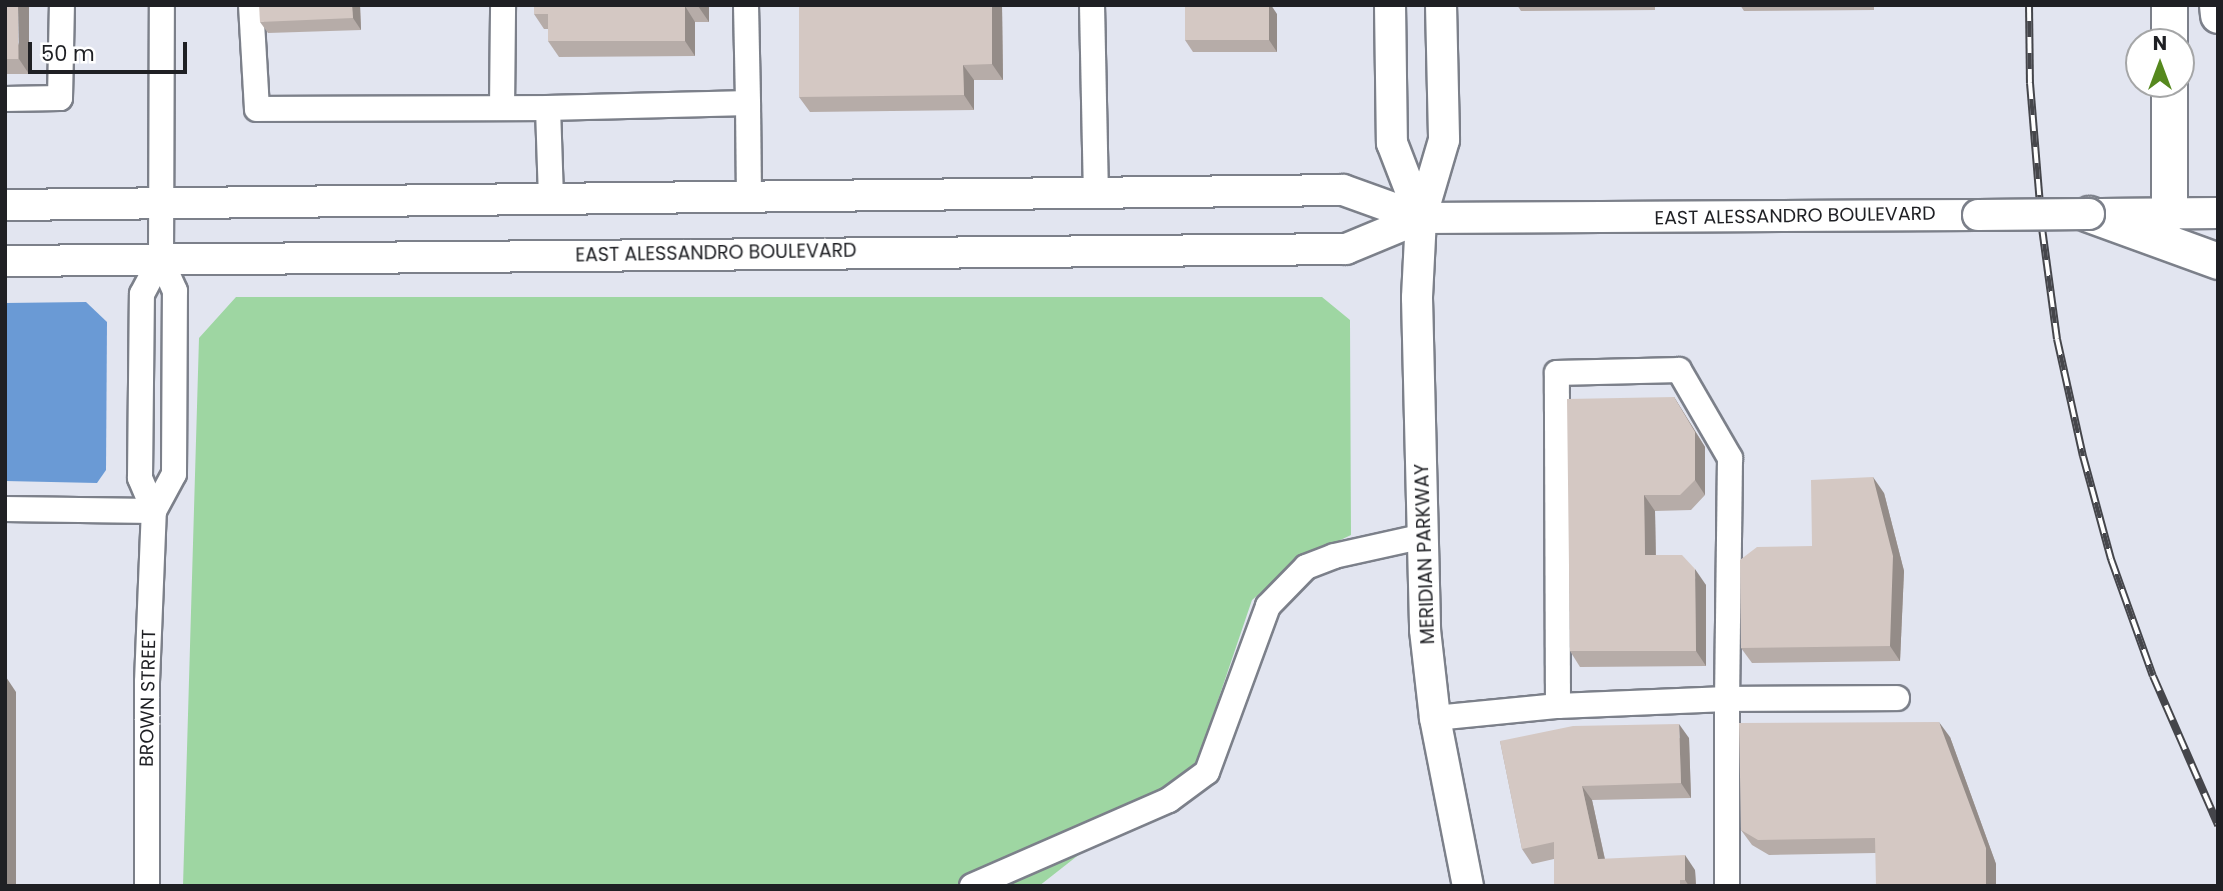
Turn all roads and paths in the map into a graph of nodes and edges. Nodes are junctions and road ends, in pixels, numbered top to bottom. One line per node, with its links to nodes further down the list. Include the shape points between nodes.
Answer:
1 (62, 5): 14 (street, via 60,98)
2 (162, 5): 21 (street, BROWN STREET)
3 (251, 5): 16 (street, via 257,109)
4 (503, 5): 16 (street)
5 (746, 5): 15 (street)
6 (1092, 5): 18 (street)
7 (1390, 5): 26 (main road, via 1392,143)
8 (1441, 5): 26 (main road, via 1444,140)
9 (2169, 5): 12 (highway)
10 (2217, 5): 11 (highway)
11 (2218, 15)
12 (2169, 28)
13 (2169, 98): 25 (highway)
14 (5, 99)
15 (748, 103): 17 (street); 19 (street)
16 (502, 108): 17 (street)
17 (548, 108): 20 (street)
18 (1096, 192): 19 (main road, EAST ALESSANDRO BOULEVARD); 26 (main road, EAST ALESSANDRO BOULEVARD, via 1343,190)
19 (749, 196): 20 (main road, EAST ALESSANDRO BOULEVARD)
20 (551, 197): 21 (main road, EAST ALESSANDRO BOULEVARD)
21 (162, 201): 22 (main road, EAST ALESSANDRO BOULEVARD); 27 (street, BROWN STREET)
22 (5, 205)
23 (2213, 213): 25 (main road, EAST ALESSANDRO BOULEVARD)
24 (2089, 214): 25 (main road, EAST ALESSANDRO BOULEVARD); 26 (main road, EAST ALESSANDRO BOULEVARD, bridge); 29 (highway)
25 (2169, 214)
26 (1421, 218): 27 (main road, EAST ALESSANDRO BOULEVARD, via 1346,249); 32 (main road, MERIDIAN PARKWAY, via 1417,298)
27 (161, 259): 28 (main road, EAST ALESSANDRO BOULEVARD); 31 (street, BROWN STREET, via 142,294 140,478); 31 (street, BROWN STREET, via 175,291 174,474)
28 (5, 261)
29 (2218, 261)
30 (5, 509): 31 (street)
31 (154, 511): 37 (street, BROWN STREET, via 146,682)
32 (1424, 536): 36 (main road, MERIDIAN PARKWAY, via 1425,631); 38 (street, via 1334,556 1306,567 1268,606 1207,772 1169,800)
33 (1897, 698): 34 (street)
34 (1727, 699): 35 (street); 35 (street, via 1730,458 1679,370 1557,373); 40 (street)
35 (1558, 706): 36 (street)
36 (1435, 718): 39 (main road, MERIDIAN PARKWAY)
37 (147, 886)
38 (972, 886)
39 (1468, 886)
40 (1727, 886)

